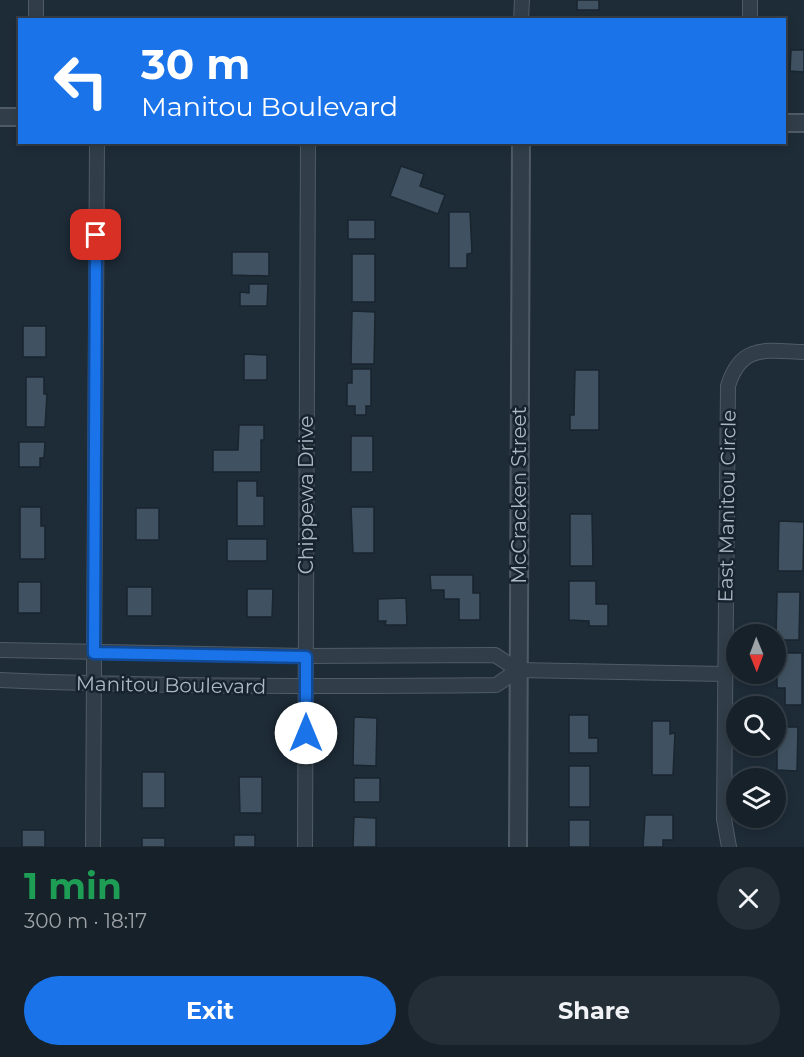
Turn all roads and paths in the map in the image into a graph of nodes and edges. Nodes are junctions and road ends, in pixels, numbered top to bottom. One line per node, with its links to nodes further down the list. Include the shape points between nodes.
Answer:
1 (36, 0): 4 (street)
2 (522, 0): 5 (street)
3 (750, 0): 6 (street)
4 (36, 18)
5 (521, 18)
6 (750, 18)
7 (0, 117): 8 (street)
8 (18, 117)
9 (786, 123): 10 (street)
10 (804, 123)
11 (97, 144): 16 (street)
12 (308, 144): 17 (street, Chippewa Drive)
13 (521, 144): 18 (street, McCracken Street)
14 (804, 352): 19 (street, East Manitou Circle, via 750,353 740,361 728,386)
15 (0, 650): 16 (street, Manitou Boulevard)
16 (94, 653): 17 (street, Manitou Boulevard); 21 (street)
17 (306, 657): 18 (street, Manitou Boulevard, via 495,654); 22 (street, Chippewa Drive)
18 (518, 670): 19 (street); 22 (street, Manitou Boulevard, via 496,685); 25 (street, McCracken Street)
19 (724, 674): 26 (street, East Manitou Circle, via 724,819)
20 (0, 680): 21 (street, Manitou Boulevard)
21 (94, 684): 22 (street, Manitou Boulevard); 23 (street)
22 (306, 687): 24 (street, Chippewa Drive)
23 (93, 847)
24 (305, 847)
25 (518, 847)
26 (729, 847)

